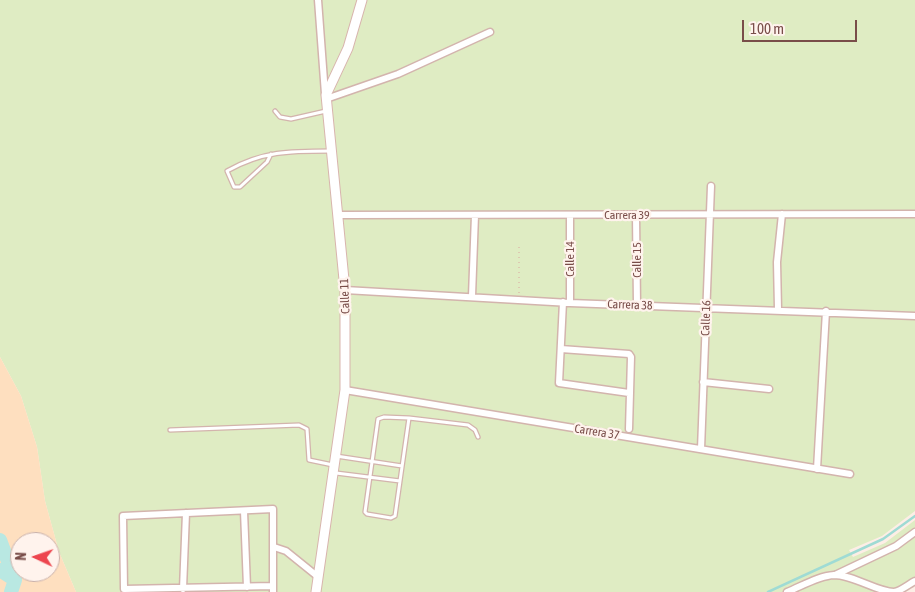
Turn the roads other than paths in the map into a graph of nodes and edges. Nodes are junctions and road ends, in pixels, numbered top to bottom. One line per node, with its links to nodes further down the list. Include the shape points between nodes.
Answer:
1 (318, 0): 4 (street, Calle 11)
2 (362, 0): 4 (main road, via 348,48)
3 (490, 32): 4 (street, via 398,74)
4 (326, 97): 5 (main road, Calle 11)
5 (327, 110): 6 (lane, via 291,119 280,118); 7 (main road, Calle 11)
6 (275, 111)
7 (330, 151): 8 (lane); 13 (main road, Calle 11)
8 (271, 154): 8 (lane, via 257,156 227,171 234,187 240,187 267,162)
9 (711, 186): 10 (street, Calle 16)
10 (710, 214): 11 (street, Carrera 39); 16 (street, Carrera 39); 21 (street, Calle 16)
11 (782, 214): 12 (street, Carrera 39); 22 (street)
12 (915, 214)
13 (339, 215): 14 (street, Carrera 39); 17 (main road, Calle 11)
14 (475, 215): 15 (street, Carrera 39); 18 (street)
15 (570, 215): 16 (street, Carrera 39); 19 (street, Calle 14)
16 (636, 215): 20 (street, Calle 15)
17 (345, 290): 18 (street, Carrera 38); 28 (main road, Calle 11)
18 (472, 296): 19 (street, Carrera 38)
19 (567, 303): 20 (street, Carrera 38); 25 (street, Calle 14)
20 (637, 305): 21 (street, Carrera 38)
21 (706, 307): 22 (street, Carrera 38); 26 (street, Calle 16)
22 (778, 309): 23 (street, Carrera 38)
23 (826, 311): 24 (street, Carrera 38); 38 (street)
24 (915, 316)
25 (560, 348): 29 (street, Calle 14, via 559,383); 29 (street, via 629,354)
26 (703, 382): 27 (street); 34 (street, Calle 16)
27 (769, 389)
28 (345, 390): 34 (street, Carrera 37); 36 (main road, Calle 11)
29 (629, 393): 31 (street)
30 (409, 418): 33 (lane, via 468,425); 35 (lane, via 378,419); 37 (lane)
31 (629, 429)
32 (170, 430): 36 (lane, via 299,425 307,429 309,460)
33 (478, 437)
34 (700, 449): 38 (street, Carrera 37)
35 (372, 461): 36 (lane); 37 (lane); 40 (lane)
36 (334, 464): 40 (lane); 47 (main road, Calle 11)
37 (402, 466): 41 (lane)
38 (818, 469): 39 (street, Carrera 37)
39 (850, 474)
40 (370, 477): 41 (lane); 41 (lane, via 366,514 391,518 395,516)
41 (400, 481)
42 (244, 511): 43 (street); 45 (street, via 273,509); 49 (street)
43 (186, 513): 50 (street); 50 (street, via 123,516 124,589)
44 (915, 532): 46 (street, via 896,546)
45 (274, 547): 47 (street, via 286,551); 51 (street)
46 (835, 575): 48 (street, via 894,592); 53 (street)
47 (317, 576): 52 (main road, Calle 11)
48 (915, 581)
49 (247, 587): 50 (street); 51 (street)
50 (183, 589)
51 (273, 589)
52 (316, 592)
53 (787, 592)

